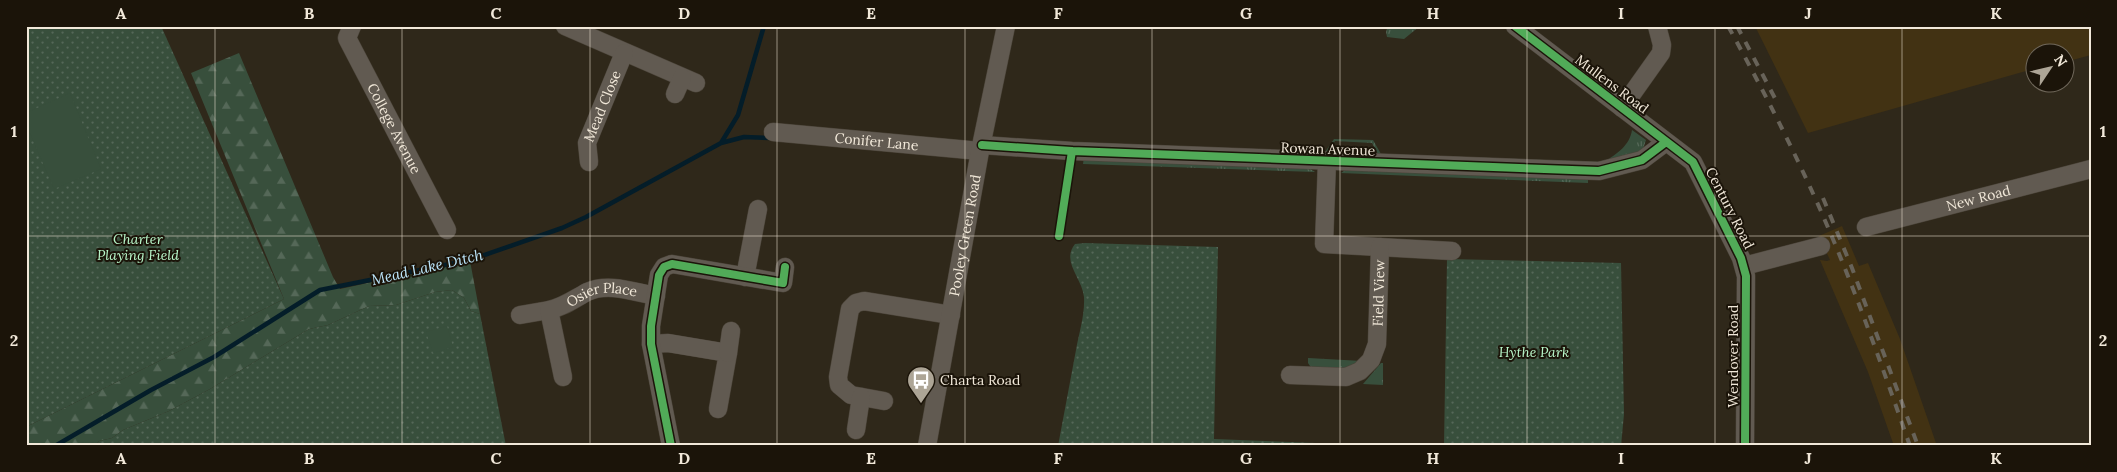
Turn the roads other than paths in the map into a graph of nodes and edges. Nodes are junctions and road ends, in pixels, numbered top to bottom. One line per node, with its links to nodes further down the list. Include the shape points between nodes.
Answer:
1 (352, 26): 18 (street, College Avenue, via 347,38)
2 (565, 26): 6 (street, Mead Close)
3 (1006, 26): 11 (street, Pooley Green Road)
4 (1515, 26): 8 (street, Mullens Road)
5 (1657, 26): 8 (street, via 1661,53)
6 (624, 53): 7 (street, Mead Close); 13 (street, Mead Close, via 587,143)
7 (684, 85)
8 (1622, 108): 10 (street, Mullens Road)
9 (773, 132): 11 (street, Conifer Lane)
10 (1666, 142): 12 (street, Rowan Avenue, via 1642,160 1599,171); 14 (street, Mullens Road)
11 (981, 148): 12 (street, Rowan Avenue); 27 (street, Pooley Green Road)
12 (1327, 161): 20 (street, Field View, via 1324,244)
13 (588, 162)
14 (1693, 162): 23 (street, Century Road)
15 (2091, 169): 17 (street, New Road)
16 (758, 209): 24 (street)
17 (1866, 227)
18 (447, 230)
19 (1821, 246): 23 (street)
20 (1380, 247): 21 (street); 32 (street, Field View, via 1376,344 1371,360 1360,371 1346,377)
21 (1452, 251)
22 (786, 266): 24 (street, via 783,283)
23 (1744, 266): 40 (street, Wendover Road)
24 (745, 277): 25 (street, via 672,264 659,274)
25 (656, 296): 26 (street, Osier Place, via 605,287); 30 (street)
26 (549, 310): 28 (street, Osier Place); 33 (street, Osier Place)
27 (952, 315): 34 (street, via 856,302 850,309 838,377 844,392); 39 (street, Pooley Green Road)
28 (520, 316)
29 (732, 331): 31 (street)
30 (651, 344): 31 (street, via 668,343); 38 (street)
31 (728, 353): 36 (street)
32 (1290, 375)
33 (563, 377)
34 (862, 397): 35 (street); 37 (street)
35 (884, 401)
36 (718, 409)
37 (856, 430)
38 (671, 446)
39 (927, 446)
40 (1746, 446)

